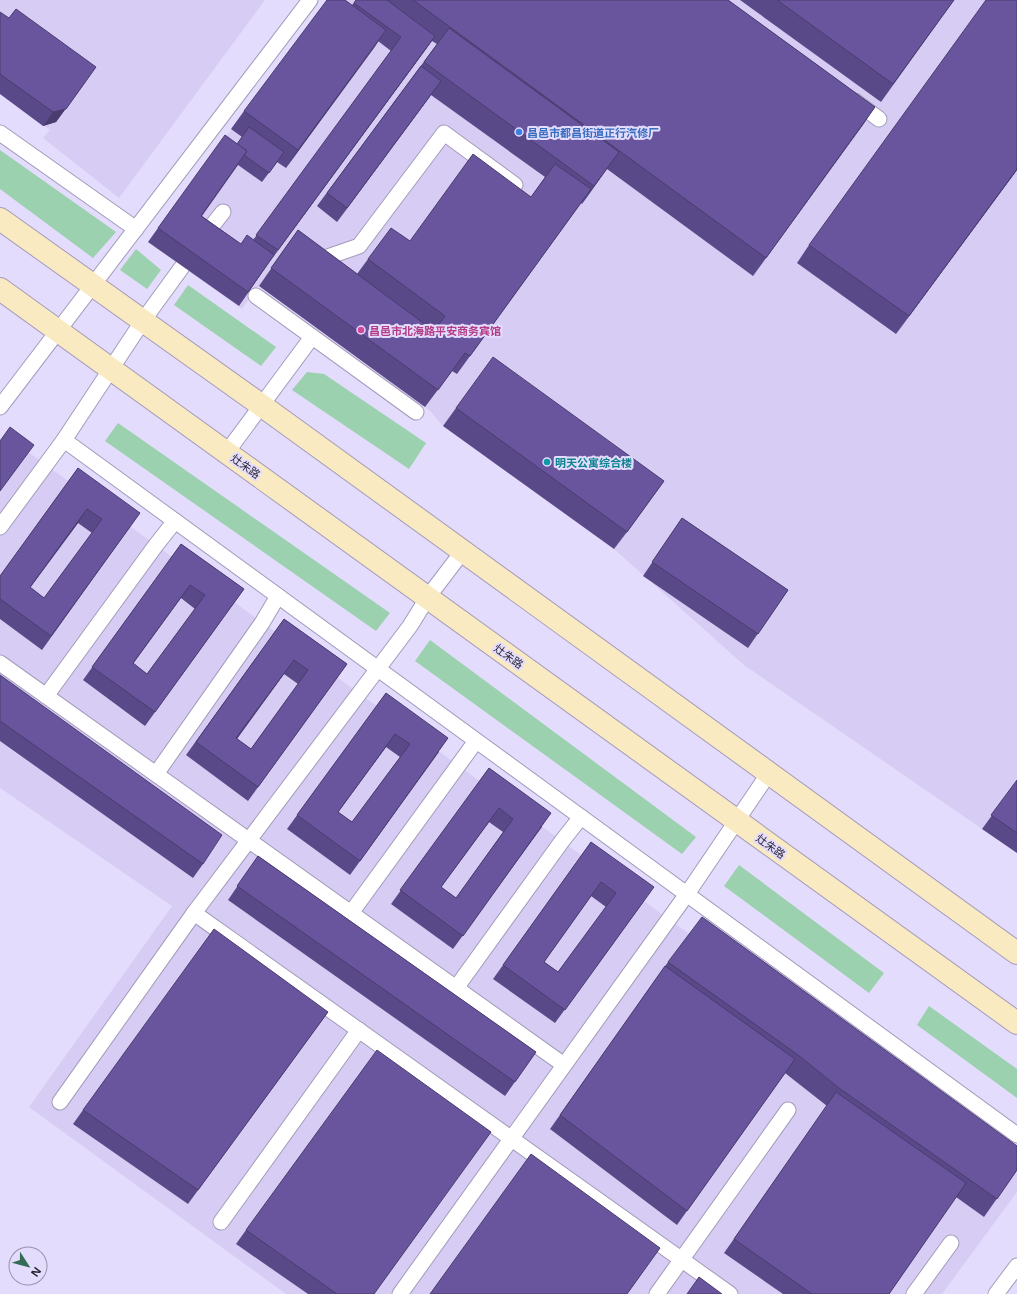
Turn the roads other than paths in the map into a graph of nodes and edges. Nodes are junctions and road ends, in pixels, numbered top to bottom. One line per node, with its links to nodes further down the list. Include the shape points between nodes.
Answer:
1 (310, 0): 8 (lane)
2 (841, 91): 3 (lane)
3 (879, 119)
4 (0, 133): 8 (lane)
5 (515, 185): 10 (lane, via 444,133 360,246)
6 (223, 212): 9 (lane)
7 (0, 219): 12 (main road)
8 (136, 229): 12 (lane)
9 (204, 236)
10 (312, 262)
11 (182, 267): 15 (lane)
12 (93, 286): 15 (main road); 16 (lane)
13 (0, 289): 16 (main road, 灶朱路)
14 (256, 296): 17 (lane)
15 (142, 322): 18 (lane); 19 (main road)
16 (59, 330): 18 (main road, 灶朱路); 20 (lane)
17 (312, 337): 19 (lane); 21 (lane)
18 (111, 368): 22 (lane); 23 (main road, 灶朱路)
19 (261, 405): 23 (lane); 26 (main road)
20 (0, 407)
21 (416, 412)
22 (64, 440): 24 (lane); 25 (lane)
23 (227, 452): 28 (main road, 灶朱路)
24 (175, 521): 27 (lane); 31 (lane)
25 (0, 527)
26 (463, 551): 28 (lane); 33 (main road)
27 (278, 596): 30 (lane); 34 (lane, via 262,623)
28 (428, 597): 30 (lane); 36 (main road, 灶朱路)
29 (0, 664): 31 (lane)
30 (378, 669): 32 (lane); 38 (lane)
31 (46, 696): 34 (lane)
32 (476, 740): 35 (lane); 39 (lane)
33 (769, 773): 36 (lane); 40 (main road)
34 (156, 774): 39 (lane)
35 (581, 817): 37 (lane); 41 (lane)
36 (736, 820): 37 (lane); 42 (main road, 灶朱路)
37 (687, 894): 44 (lane); 47 (lane)
38 (194, 913): 43 (lane); 45 (lane)
39 (351, 913): 41 (lane)
40 (1017, 952)
41 (456, 988): 44 (lane)
42 (1017, 1023)
43 (359, 1030): 48 (lane); 49 (lane)
44 (564, 1065): 48 (lane)
45 (60, 1102)
46 (788, 1110): 51 (lane)
47 (1017, 1135)
48 (512, 1138): 51 (lane); 53 (lane)
49 (221, 1222)
50 (951, 1243): 56 (lane)
51 (682, 1259): 54 (lane); 55 (lane)
52 (1017, 1266): 57 (lane)
53 (400, 1294)
54 (657, 1294)
55 (730, 1294)
56 (914, 1294)
57 (996, 1294)

